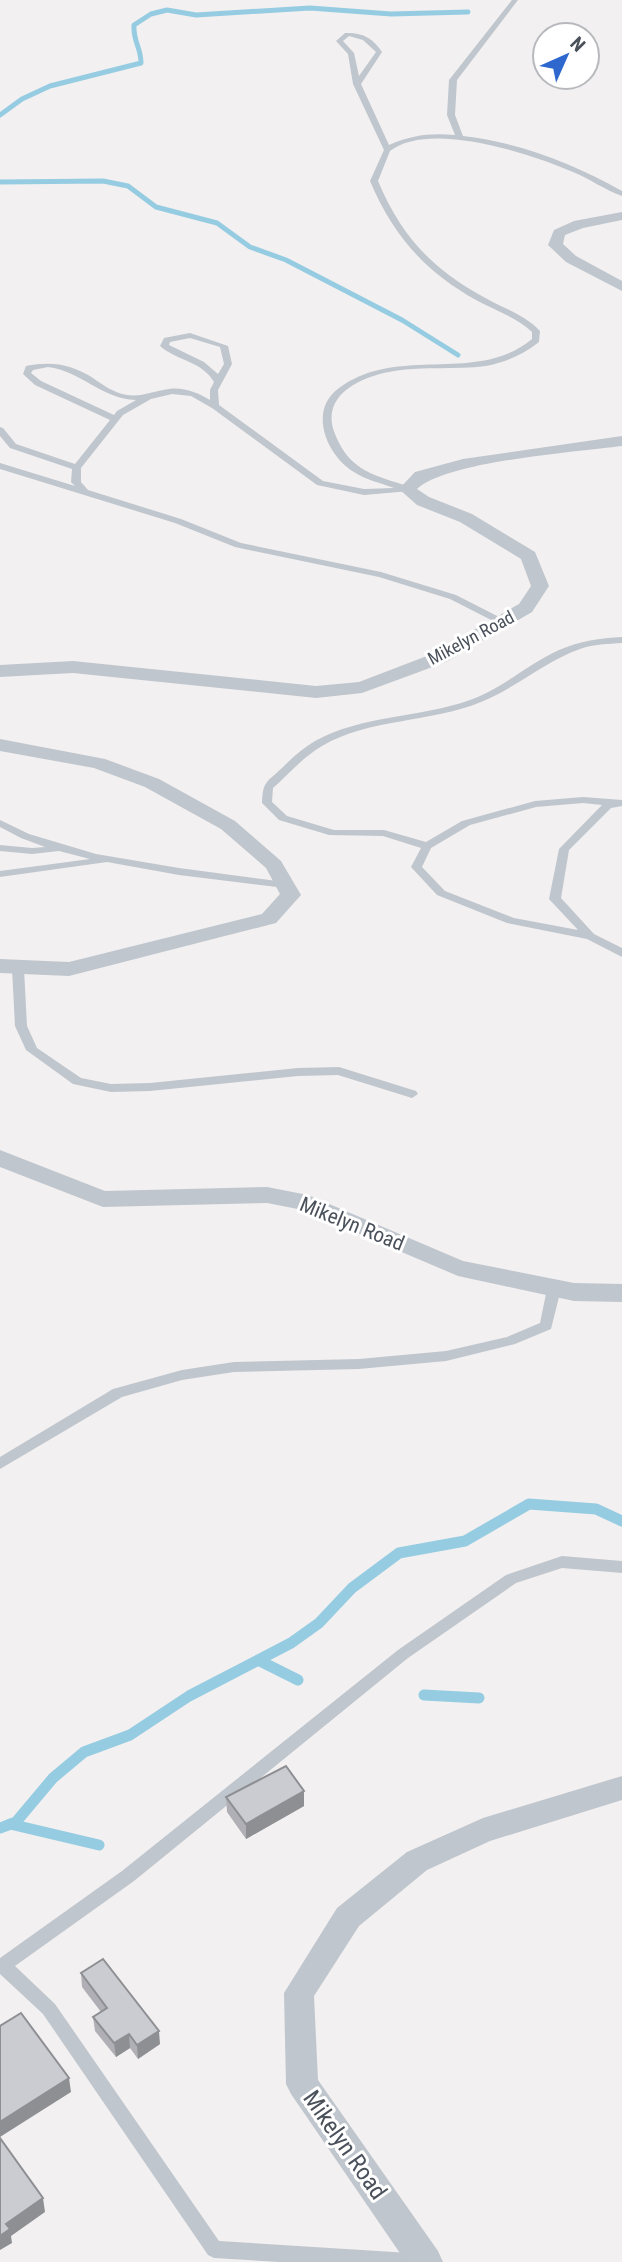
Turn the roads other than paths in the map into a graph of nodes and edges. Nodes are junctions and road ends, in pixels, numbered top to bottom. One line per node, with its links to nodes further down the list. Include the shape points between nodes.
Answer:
1 (515, 0): 3 (lane, via 453,80 451,115)
2 (357, 84): 2 (lane, via 351,53 340,41 347,34 362,35 379,52); 4 (lane)
3 (459, 136): 4 (lane, via 405,139); 5 (lane, via 536,157)
4 (387, 149): 16 (lane, via 374,181 383,208 403,239 450,282 536,331 536,340 527,348 481,364 377,370 334,395 326,408 327,423 333,442 352,470)
5 (622, 194)
6 (622, 216): 7 (street, via 559,233 555,246)
7 (622, 287)
8 (218, 381): 8 (lane, via 228,363 224,346 190,335 167,340 164,346 172,353 208,368); 10 (lane)
9 (148, 397): 10 (lane, via 172,391 193,394); 11 (lane); 11 (lane, via 109,394 62,364 29,368 27,374 38,383)
10 (215, 406): 16 (lane, via 320,483 364,492)
11 (114, 419): 15 (lane)
12 (0, 430): 15 (lane, via 13,446)
13 (622, 441): 16 (street, via 463,464 421,476)
14 (0, 466): 17 (lane)
15 (77, 468): 17 (lane, via 76,482)
16 (407, 489): 18 (street, Mikelyn Road, via 529,556 540,586 526,608)
17 (86, 492): 18 (lane, via 238,545 381,575 453,597)
18 (502, 622): 20 (street, Mikelyn Road, via 439,658 391,677 362,687 316,692 73,667)
19 (622, 640): 24 (lane, via 571,647 477,701 323,741 268,787 267,803 283,818 333,833 384,833)
20 (0, 671)
21 (0, 745): 29 (street, via 98,762 152,783 228,825 274,865)
22 (621, 802): 24 (lane, via 534,804 466,823); 30 (lane, via 607,806 564,849 555,899)
23 (0, 823): 26 (lane)
24 (426, 846): 30 (lane, via 416,867 441,893 511,922)
25 (0, 848): 26 (lane)
26 (65, 848): 27 (lane)
27 (112, 859): 28 (lane); 29 (lane)
28 (0, 874)
29 (285, 885): 32 (street, via 291,895 269,919 69,969)
30 (590, 936): 31 (lane)
31 (622, 953)
32 (9, 968): 33 (lane, via 21,1026 32,1050 77,1082 111,1088 150,1087 339,1071)
33 (412, 1094)
34 (0, 1157): 35 (street, Mikelyn Road, via 103,1199 267,1195 308,1203 458,1268)
35 (554, 1289): 36 (street, Mikelyn Road); 37 (lane, via 546,1326 510,1341 446,1356 234,1367 182,1375 118,1393)
36 (622, 1293)
37 (0, 1464)
38 (622, 1567): 40 (lane, via 562,1562 511,1579 402,1654 128,1876)
39 (622, 1788): 42 (street, Mikelyn Road, via 484,1831 417,1861 348,1917 299,1993 302,2084)
40 (2, 1966): 41 (lane, via 49,2009 214,2249)
41 (410, 2262)
42 (426, 2262)

